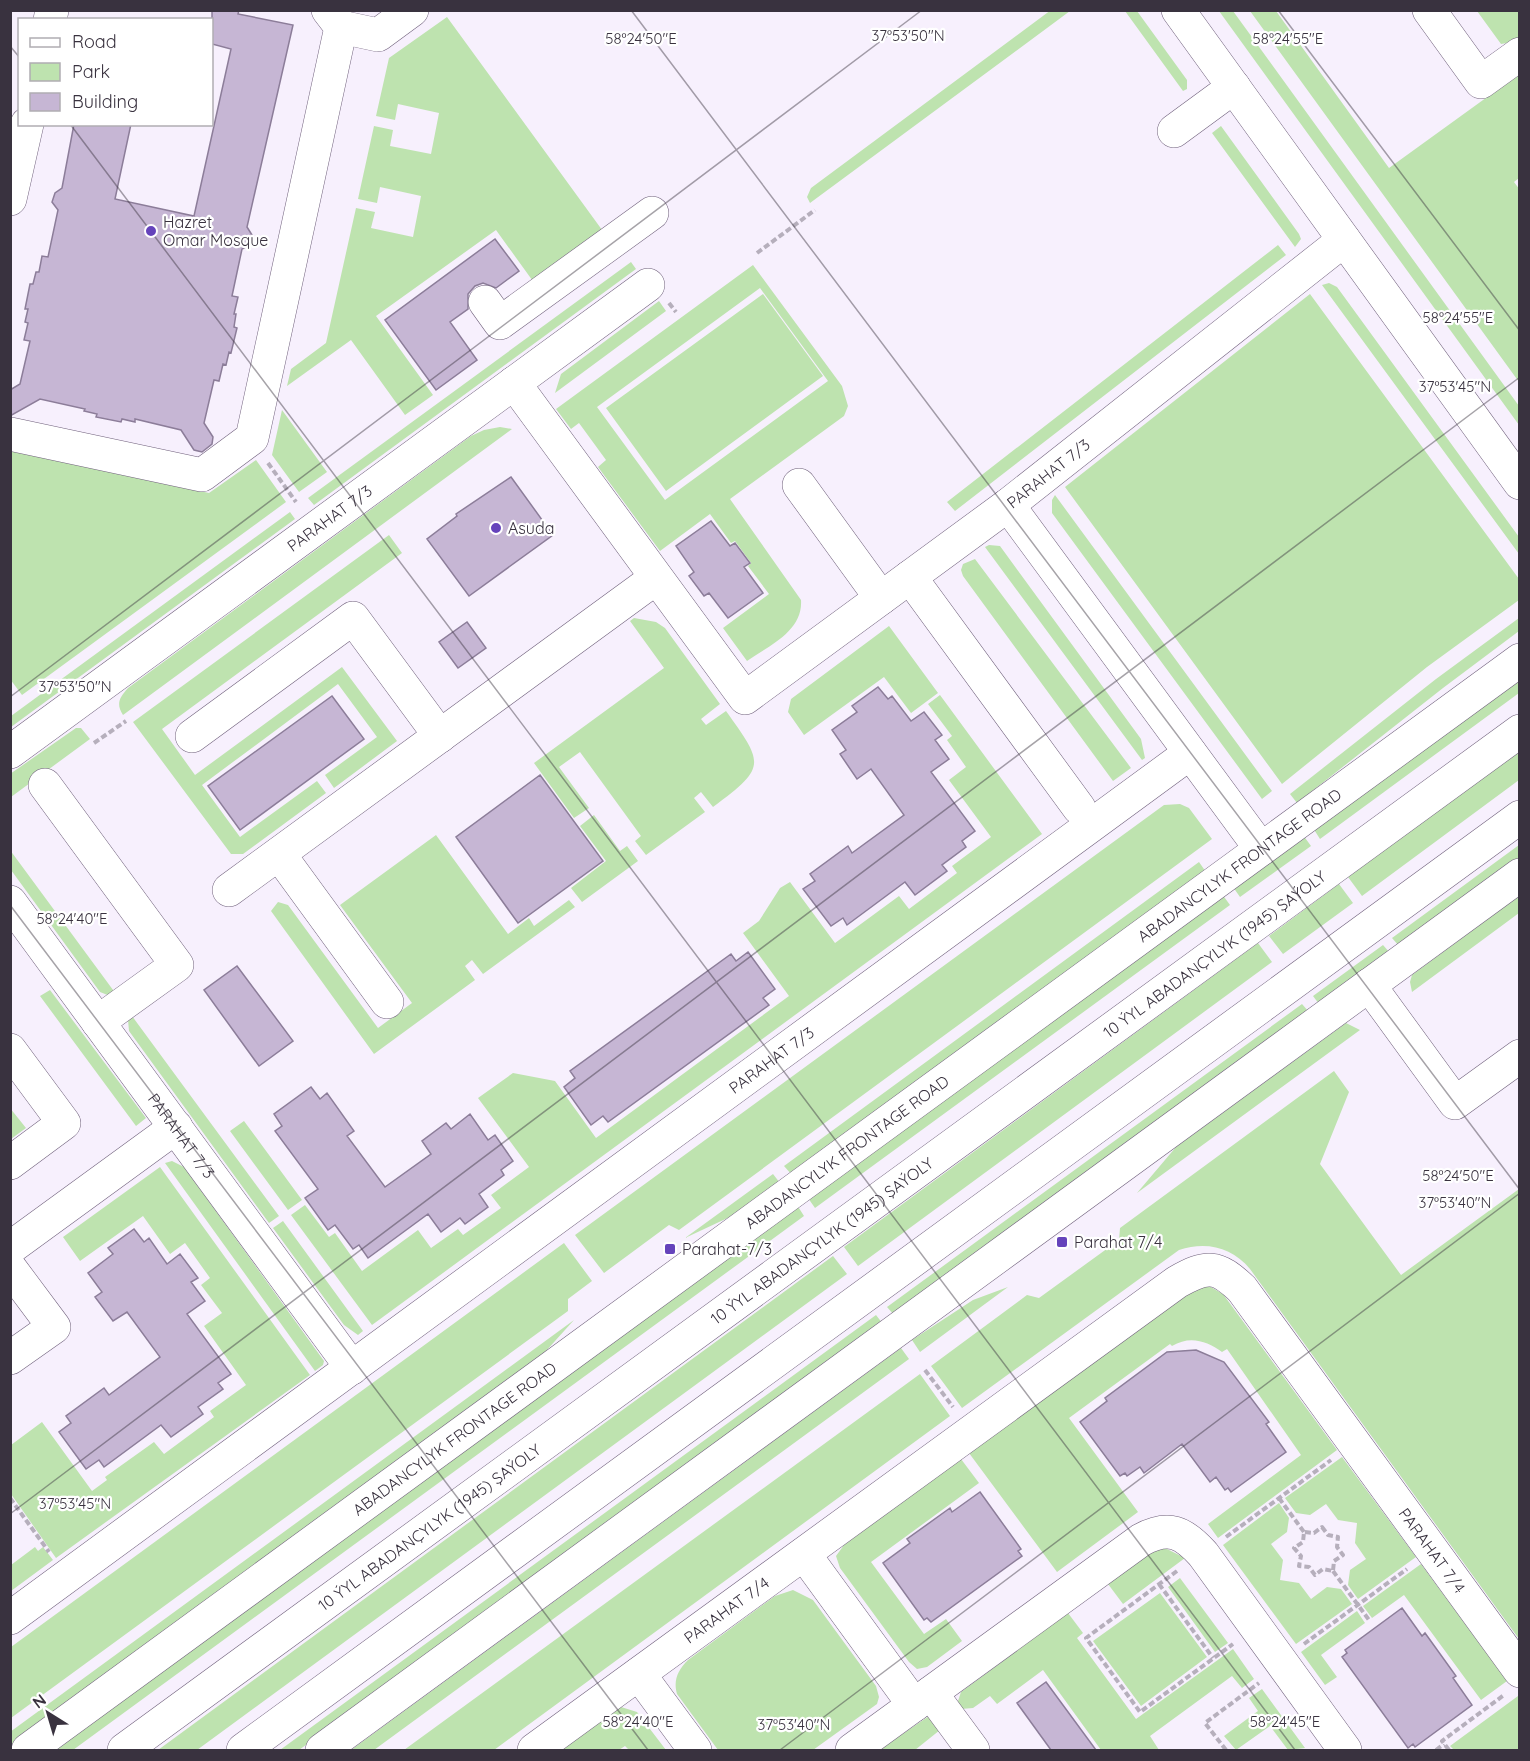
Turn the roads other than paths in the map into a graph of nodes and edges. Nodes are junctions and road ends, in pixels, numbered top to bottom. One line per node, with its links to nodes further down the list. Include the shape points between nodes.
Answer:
1 (412, 10): 4 (street, via 378,35)
2 (1178, 10): 6 (street)
3 (1429, 10): 5 (street, via 1481,82)
4 (335, 19): 15 (street, via 250,439 202,475)
5 (1520, 54)
6 (1234, 87): 7 (street); 11 (street)
7 (1174, 131)
8 (19, 142): 9 (street)
9 (10, 199)
10 (652, 213): 13 (street, via 501,323)
11 (1344, 240): 16 (street); 18 (street, PARAHAT 7/3)
12 (648, 285): 14 (street, PARAHAT 7/3)
13 (485, 302)
14 (514, 383): 20 (street); 26 (street, PARAHAT 7/3)
15 (10, 434)
16 (1520, 483)
17 (799, 485): 21 (street)
18 (1008, 505): 19 (street, PARAHAT 7/3); 27 (street)
19 (910, 577): 21 (street, PARAHAT 7/3); 29 (street)
20 (656, 578): 21 (street, PARAHAT 7/3, via 744,698); 25 (street)
21 (881, 598)
22 (1520, 660): 31 (street, ABADANCYLYK FRONTAGE ROAD)
23 (1520, 731): 53 (street, 10 ÝYL ABADANÇYLYK (1945) ŞAÝOLY)
24 (192, 736): 25 (street, via 353,618)
25 (440, 736): 32 (street)
26 (10, 752)
27 (1190, 753): 31 (street); 46 (street, PARAHAT 7/3)
28 (45, 785): 38 (street, via 177,965)
29 (1079, 808)
30 (1520, 817): 54 (street)
31 (1261, 849): 52 (street, ABADANCYLYK FRONTAGE ROAD)
32 (279, 854): 34 (street); 37 (street)
33 (1520, 876): 36 (street)
34 (229, 890)
35 (10, 902): 38 (street, PARAHAT 7/3)
36 (1369, 985): 40 (street, via 1455,1103); 55 (street)
37 (387, 1002)
38 (98, 1022): 41 (street, PARAHAT 7/3)
39 (10, 1050): 42 (street, via 64,1123)
40 (1520, 1056)
41 (176, 1127): 43 (street); 46 (street, PARAHAT 7/3)
42 (10, 1163)
43 (10, 1248)
44 (10, 1268): 45 (street, via 54,1327)
45 (10, 1358)
46 (352, 1368): 48 (street, PARAHAT 7/3)
47 (804, 1554): 49 (street, PARAHAT 7/4); 50 (street, PARAHAT 7/4, via 1177,1282 1213,1269 1242,1289); 51 (street)
48 (10, 1618)
49 (639, 1674): 56 (street, PARAHAT 7/4); 57 (street)
50 (1516, 1680)
51 (923, 1699): 58 (street); 59 (street); 60 (street, via 1141,1540 1158,1531 1177,1533 1203,1554)
52 (28, 1750)
53 (124, 1750)
54 (243, 1750)
55 (322, 1750)
56 (534, 1750)
57 (694, 1750)
58 (852, 1750)
59 (973, 1750)
60 (1345, 1750)

